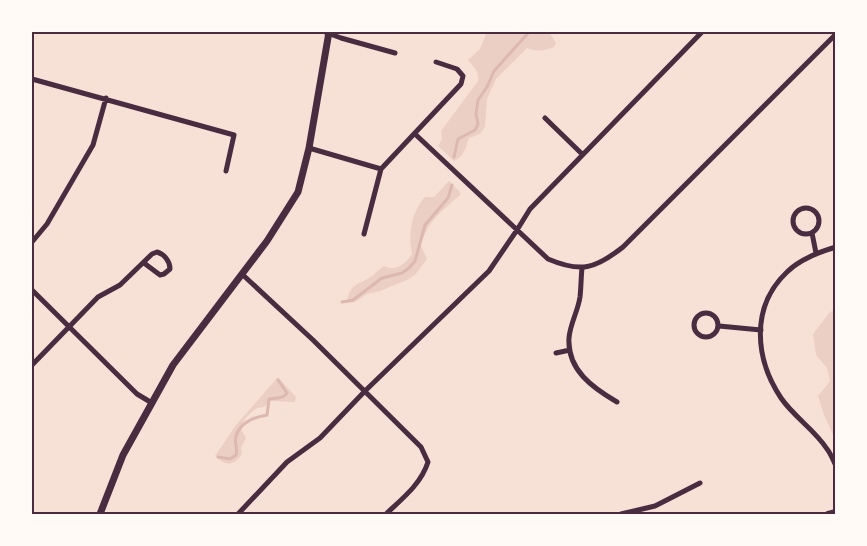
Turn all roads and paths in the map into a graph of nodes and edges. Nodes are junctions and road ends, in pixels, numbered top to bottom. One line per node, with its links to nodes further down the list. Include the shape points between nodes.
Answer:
1 (327, 32): 4 (street); 10 (main road)
2 (702, 32): 11 (street)
3 (836, 34): 21 (street, via 623,247 607,260)
4 (395, 53)
5 (436, 62): 9 (street, via 457,69 463,76)
6 (32, 80): 7 (street)
7 (106, 98): 13 (street, via 234,135); 17 (street, via 93,145 47,224)
8 (545, 117): 11 (street)
9 (415, 134): 12 (street); 14 (street)
10 (309, 148): 12 (street); 22 (main road, via 298,192)
11 (582, 154): 14 (street, via 530,209)
12 (381, 169): 16 (street)
13 (226, 171)
14 (518, 230): 21 (street, via 548,259); 30 (street, via 489,271)
15 (812, 233): 15 (street, via 799,232 794,225 794,216 800,210 812,210 818,216 819,224); 19 (street)
16 (364, 234)
17 (32, 242)
18 (836, 247): 19 (street)
19 (816, 253): 26 (street, via 787,272 771,293 762,314)
20 (144, 263): 20 (street, via 160,275 170,269 166,258 157,252); 25 (street, via 120,285 98,297)
21 (582, 268): 27 (street)
22 (243, 275): 30 (street); 32 (main road, via 181,353)
23 (32, 290): 25 (street)
24 (719, 326): 24 (street, via 717,318 705,312 694,324 698,334 705,337 713,336); 26 (street)
25 (69, 327): 29 (street); 32 (street, via 137,394)
26 (761, 330): 33 (street, via 760,347 768,375)
27 (570, 350): 28 (street); 31 (street, via 580,374)
28 (556, 352)
29 (32, 365)
30 (365, 392): 37 (street, via 321,438 287,462); 38 (street, via 421,447 428,462 416,486)
31 (618, 402)
32 (152, 403): 36 (main road, via 123,455)
33 (836, 466)
34 (700, 483): 39 (street, via 655,506)
35 (836, 512): 40 (street)
36 (100, 514)
37 (238, 514)
38 (386, 514)
39 (621, 514)
40 (828, 514)

